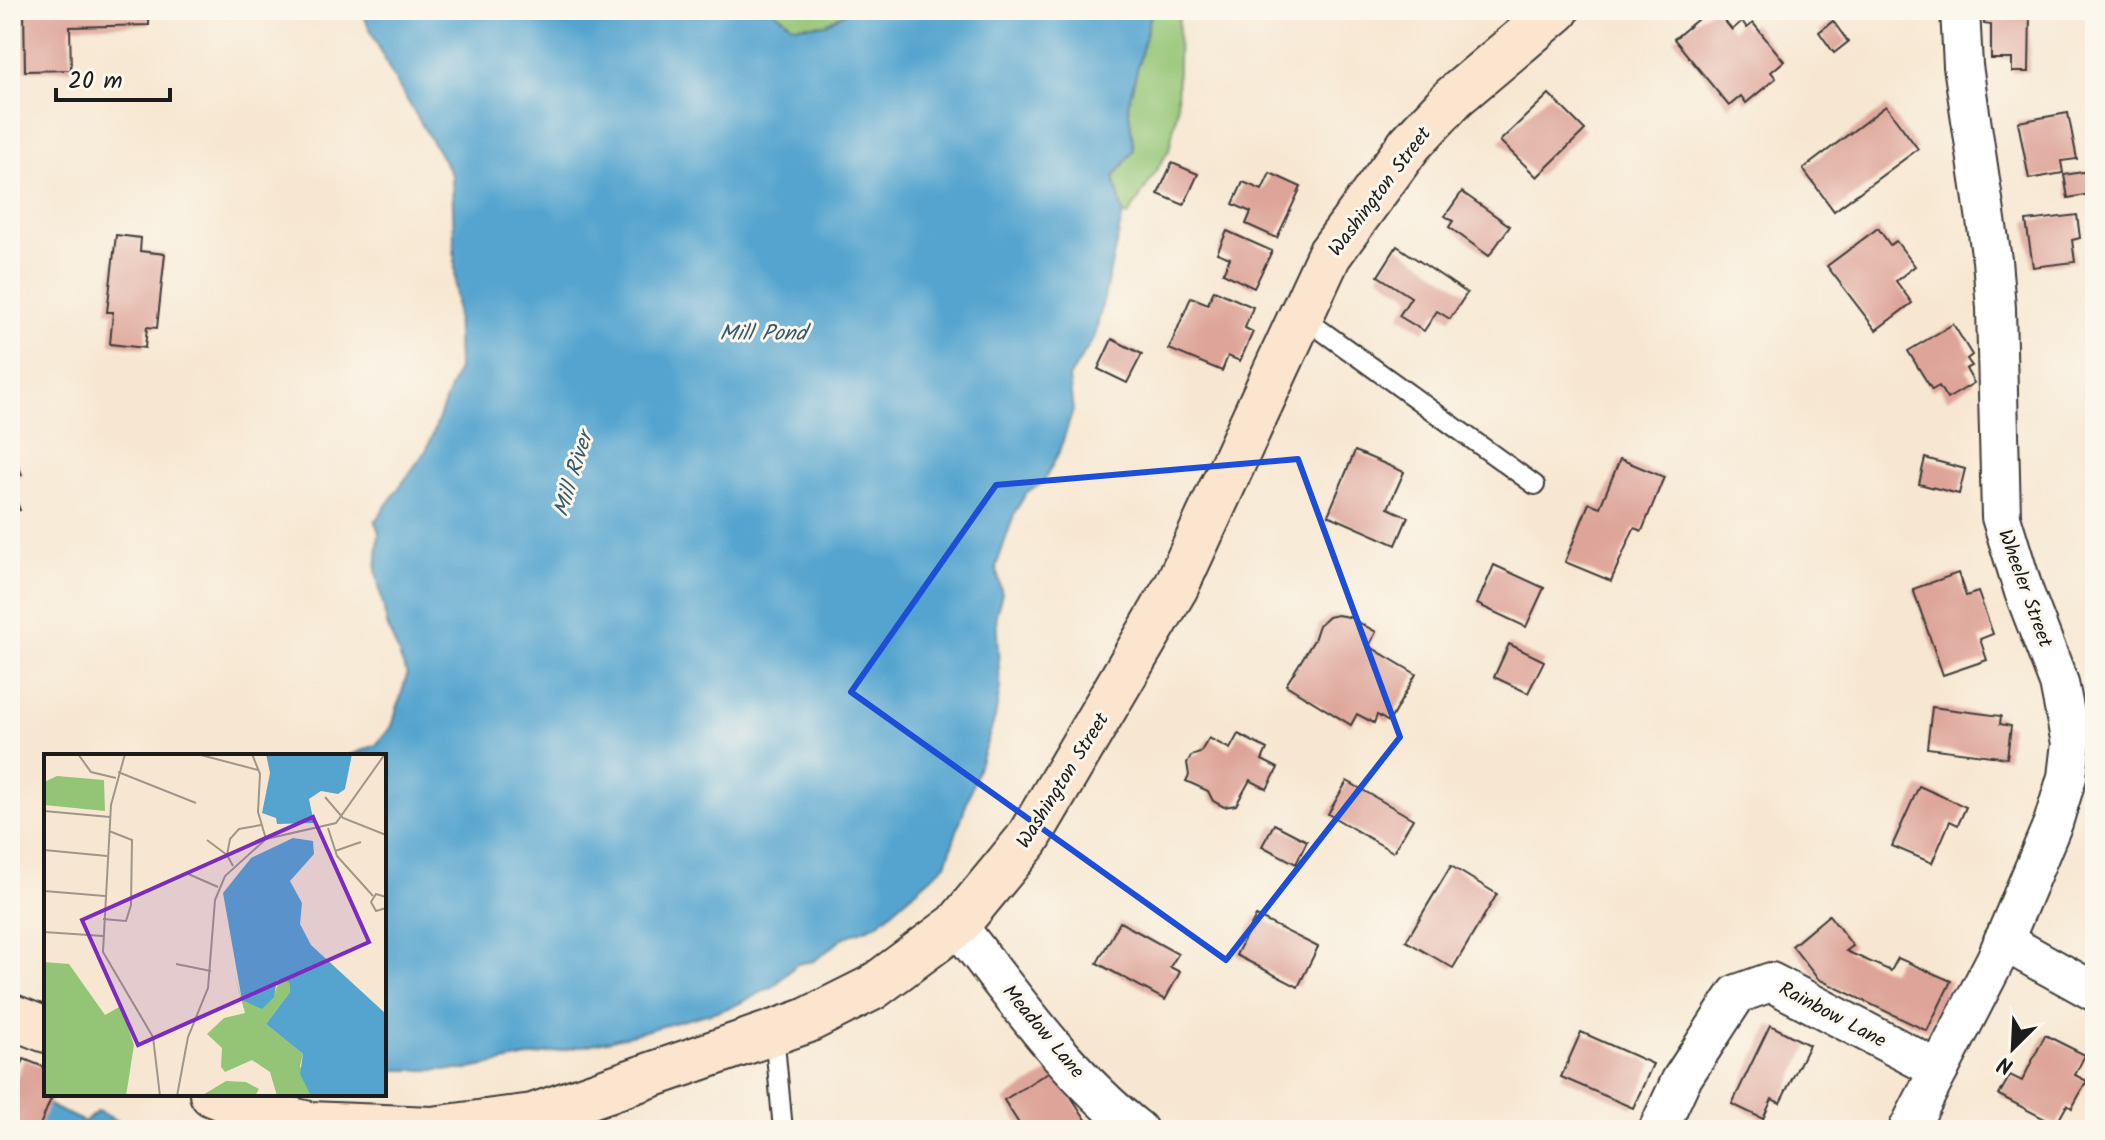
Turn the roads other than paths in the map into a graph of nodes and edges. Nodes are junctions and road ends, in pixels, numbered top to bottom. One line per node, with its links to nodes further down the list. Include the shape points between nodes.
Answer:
1 (1557, 10): 3 (main road, Washington Street, via 1454,97 1410,144 1329,255)
2 (1960, 10): 6 (street, Wheeler Street, via 1996,308 2001,517 2059,683 2071,743 2053,823)
3 (1300, 315): 4 (lane); 5 (main road, Washington Street, via 1169,601 1027,840)
4 (1535, 485)
5 (957, 925): 10 (main road, Washington Street, via 872,988); 15 (street, Meadow Lane, via 1104,1104)
6 (2003, 941): 7 (street); 11 (street, Wheeler Street)
7 (2095, 992)
8 (10, 1016): 9 (main road)
9 (44, 1029)
10 (773, 1032): 13 (main road, Washington Street, via 533,1116); 14 (lane)
11 (1939, 1070): 16 (street, Rainbow Lane, via 1771,982 1737,994 1681,1080); 17 (street, Wheeler Street)
12 (217, 1096): 13 (main road, Washington Street, via 309,1124)
13 (432, 1130)
14 (783, 1130)
15 (1138, 1130)
16 (1658, 1130)
17 (1908, 1130)

